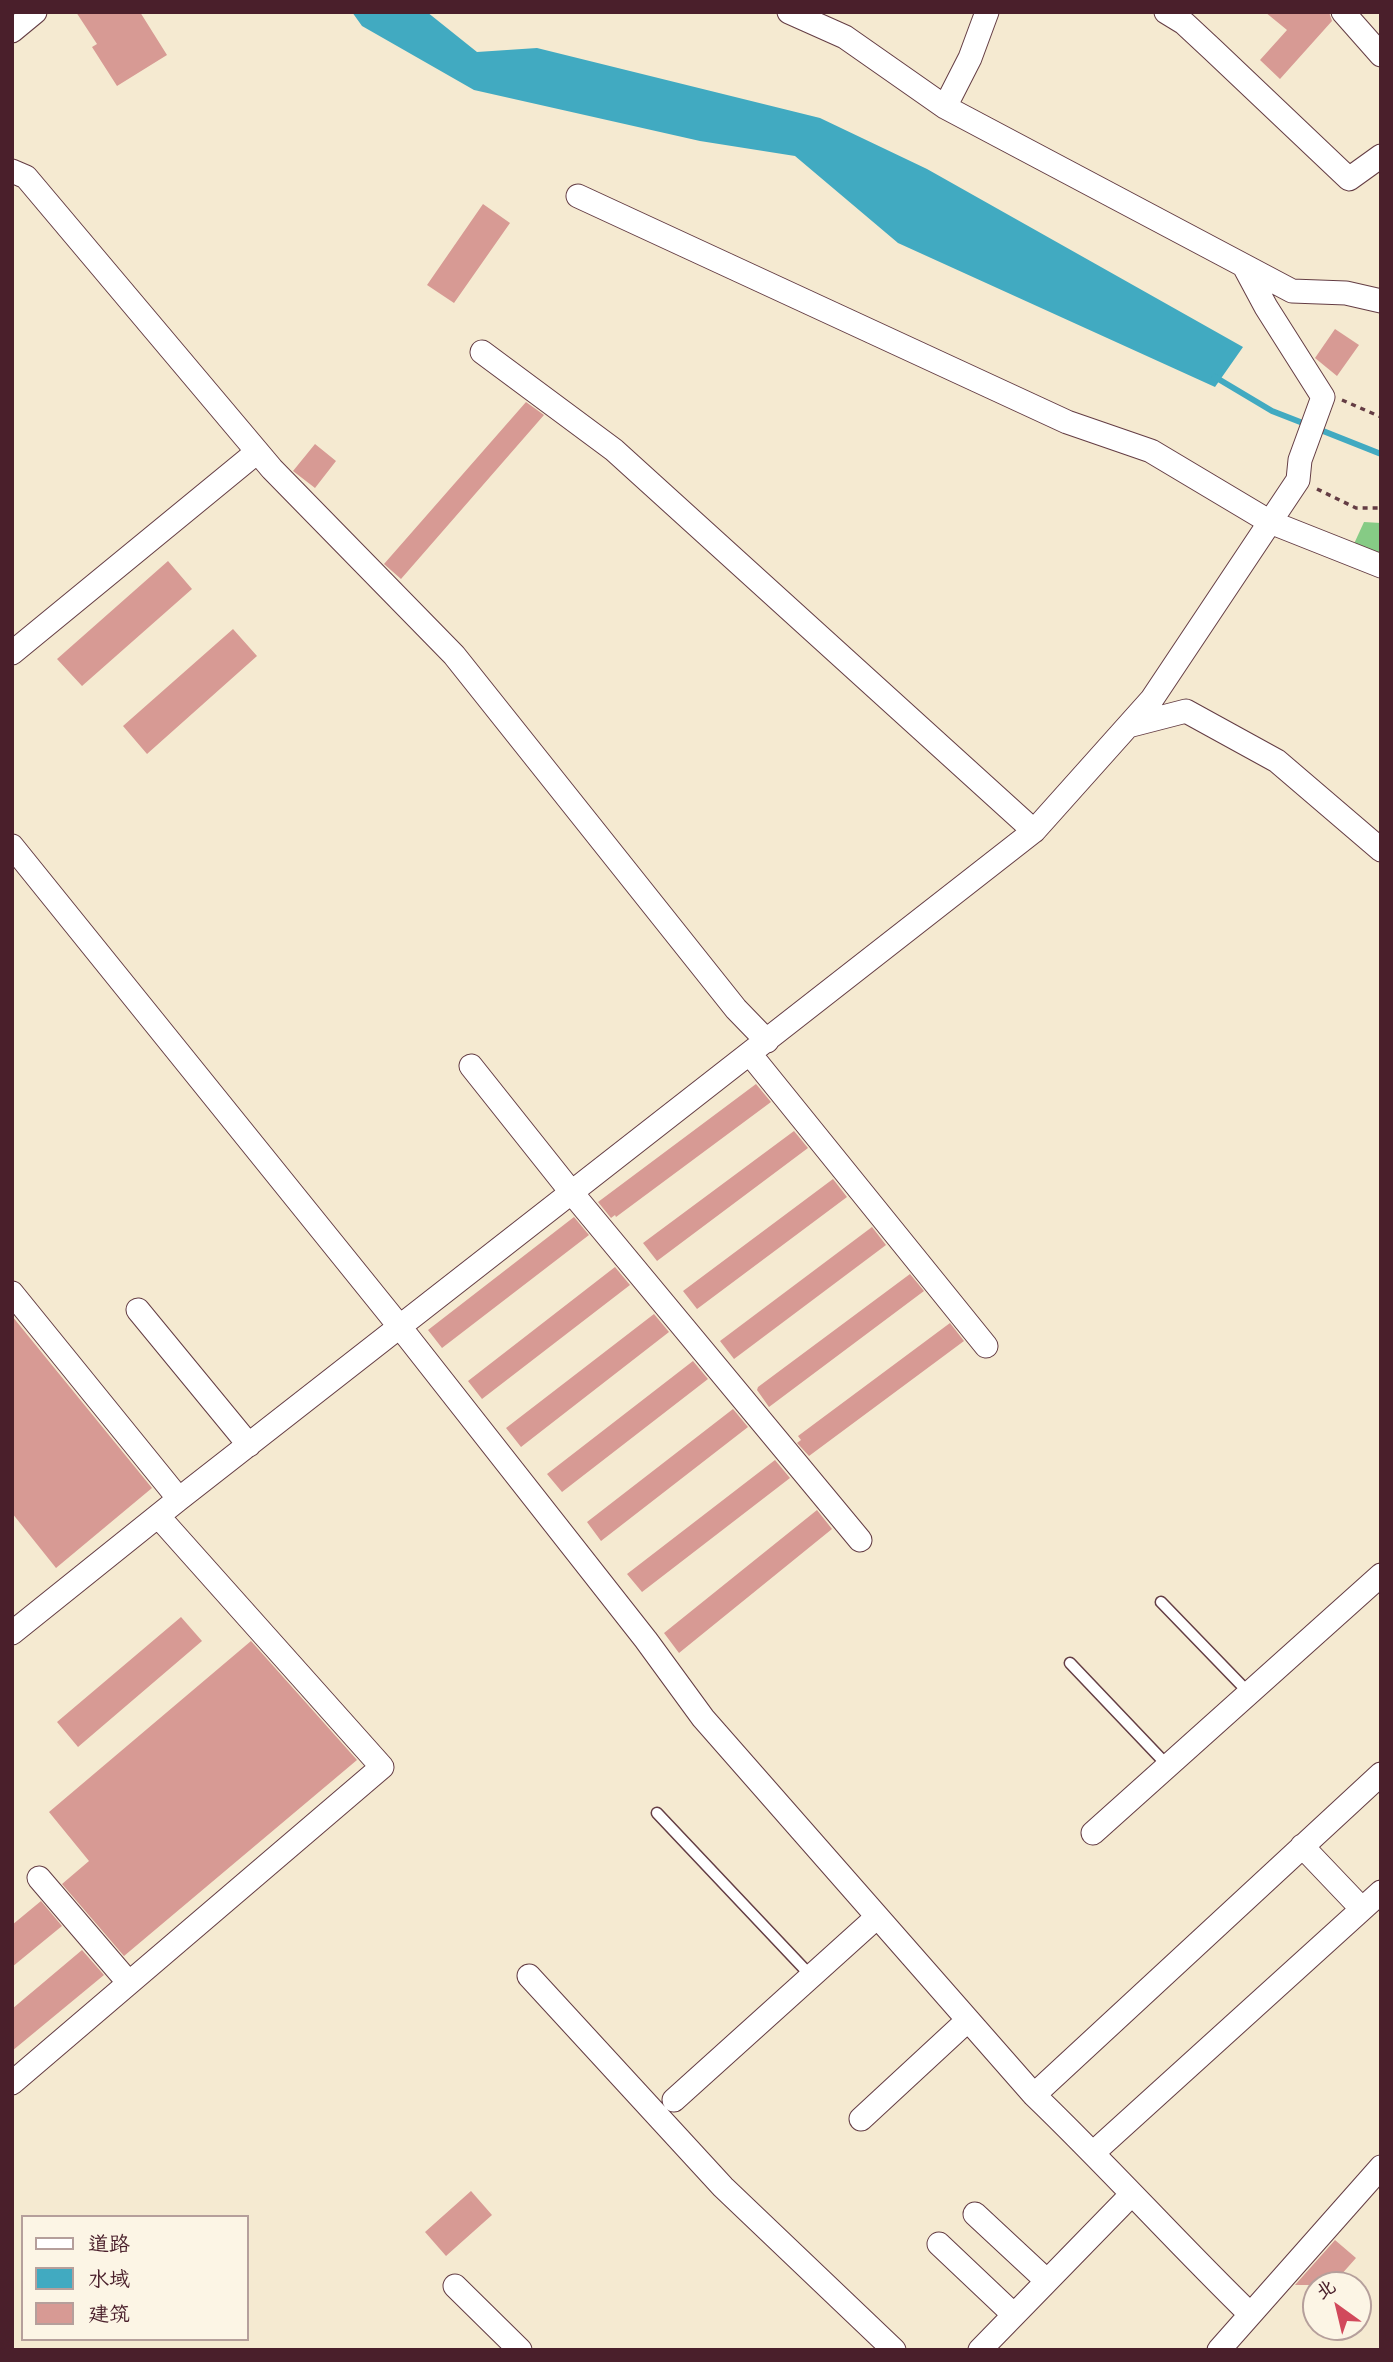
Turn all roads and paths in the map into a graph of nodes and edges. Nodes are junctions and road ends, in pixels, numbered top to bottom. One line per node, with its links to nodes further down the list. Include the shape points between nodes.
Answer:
1 (35, 12): 6 (street)
2 (789, 12): 8 (street, via 845,37)
3 (987, 12): 8 (street)
4 (1166, 12): 9 (street, via 1184,23 1349,179)
5 (1343, 12): 7 (street)
6 (12, 31)
7 (1381, 55)
8 (945, 107): 12 (street)
9 (1381, 156)
10 (12, 170): 17 (street, via 26,177)
11 (578, 197): 20 (street, via 1067,422 1151,451)
12 (1244, 266): 13 (street, via 1292,292 1346,293); 15 (street)
13 (1381, 301)
14 (482, 352): 24 (street, via 614,450)
15 (1320, 393): 16 (path); 18 (street)
16 (1381, 417)
17 (257, 452): 22 (street); 27 (street, via 454,655 736,1009)
18 (1299, 470): 19 (path, via 1356,508); 20 (street)
19 (1381, 508)
20 (1270, 522): 21 (street); 23 (street, via 1152,699)
21 (1381, 566)
22 (12, 653)
23 (1128, 726): 24 (street); 26 (street, via 1186,711 1277,761)
24 (1034, 831): 27 (street)
25 (12, 846): 32 (street)
26 (1381, 850)
27 (759, 1048): 29 (street); 33 (street)
28 (471, 1066): 29 (street)
29 (572, 1193): 32 (street); 37 (street)
30 (12, 1293): 35 (street)
31 (138, 1310): 34 (street)
32 (400, 1327): 34 (street); 51 (street, via 703,1718)
33 (986, 1346)
34 (249, 1445): 35 (street)
35 (179, 1499): 36 (street)
36 (158, 1516): 40 (street); 54 (street, via 382,1767)
37 (860, 1540)
38 (1381, 1575): 42 (street)
39 (1161, 1602): 42 (lane)
40 (12, 1633)
41 (1070, 1664): 43 (lane)
42 (1249, 1693): 43 (street)
43 (1168, 1766): 46 (street)
44 (1381, 1774): 47 (street)
45 (657, 1813): 53 (lane)
46 (1093, 1833)
47 (1302, 1846): 50 (street); 57 (street)
48 (39, 1878): 54 (street)
49 (1381, 1892): 50 (street)
50 (1362, 1909): 60 (street)
51 (877, 1917): 53 (street); 55 (street)
52 (529, 1976): 70 (street, via 723,2187)
53 (811, 1976): 58 (street)
54 (129, 1983): 56 (street)
55 (968, 2020): 57 (street); 59 (street)
56 (12, 2082)
57 (1034, 2095): 60 (street)
58 (674, 2100)
59 (861, 2119)
60 (1093, 2153): 62 (street)
61 (1381, 2167): 67 (street)
62 (1132, 2194): 65 (street); 67 (street)
63 (975, 2214): 65 (street)
64 (939, 2244): 68 (street)
65 (1047, 2281): 68 (street)
66 (455, 2286): 69 (street)
67 (1250, 2314): 72 (street)
68 (1014, 2315): 71 (street)
69 (520, 2350)
70 (894, 2350)
71 (980, 2350)
72 (1219, 2350)

